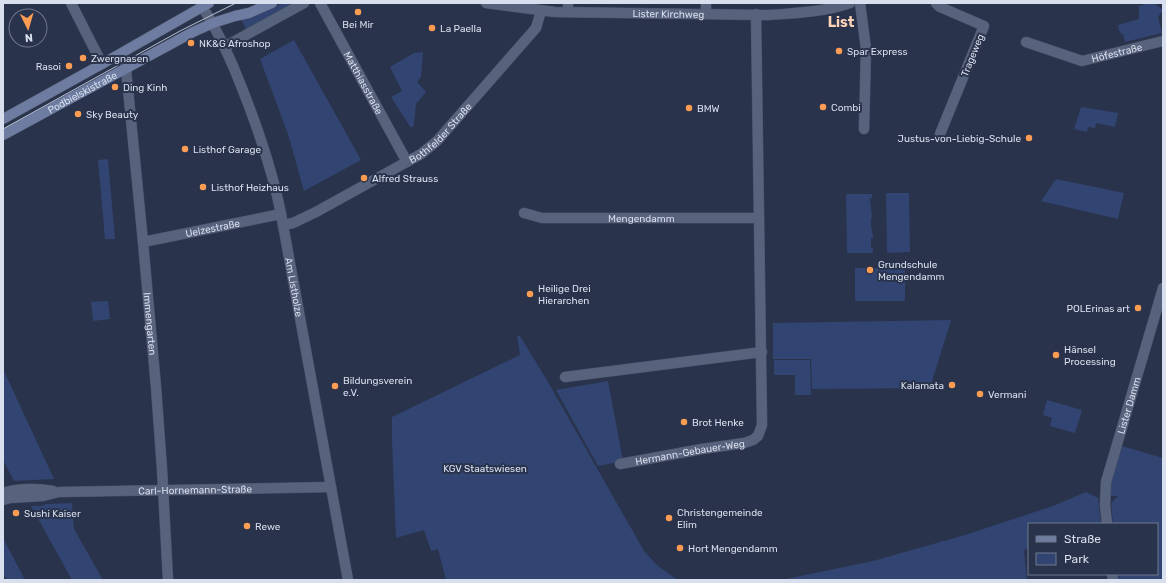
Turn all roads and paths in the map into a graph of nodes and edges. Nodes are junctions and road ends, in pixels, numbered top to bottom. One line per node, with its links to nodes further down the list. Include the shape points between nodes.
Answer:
1 (71, 3): 18 (street)
2 (272, 3): 14 (main road, Podbielskistraße, via 249,13)
3 (304, 3): 17 (street)
4 (320, 3): 24 (street, Matthiasstraße)
5 (486, 3): 12 (street, Lister Kirchweg)
6 (860, 3): 21 (street, via 866,49)
7 (936, 3): 22 (street, Trageweg, via 984,26)
8 (846, 4): 13 (street, Lister Kirchweg, via 800,13)
9 (206, 5): 14 (street, Am Listholze); 18 (main road, Podbielskistraße)
10 (568, 7): 11 (street, Lister Kirchweg); 12 (street, Lister Kirchweg)
11 (706, 8): 13 (street, Lister Kirchweg)
12 (541, 11): 24 (street, Bothfelder Straße, via 536,28 437,141)
13 (756, 14): 27 (street)
14 (213, 23): 17 (street, Am Listholze); 19 (main road, Podbielskistraße)
15 (1163, 41): 16 (street, Höfestraße, via 1082,61)
16 (1026, 42)
17 (224, 47): 26 (street, Am Listholze, via 258,129)
18 (102, 64): 20 (main road, Podbielskistraße)
19 (126, 69): 23 (main road, Podbielskistraße); 29 (street, Immengarten)
20 (3, 119)
21 (864, 129)
22 (940, 134)
23 (3, 135)
24 (408, 162): 28 (street, Bothfelder Straße, via 316,212)
25 (524, 213): 27 (street, Mengendamm, via 542,218)
26 (281, 214): 28 (street, Am Listholze); 29 (street, Uelzestraße)
27 (759, 218): 31 (street)
28 (283, 225): 34 (street, Am Listholze)
29 (143, 242): 35 (street, Immengarten)
30 (1163, 288): 39 (street, Lister Damm, via 1106,482)
31 (762, 352): 32 (street); 33 (street, Hermann-Gebauer-Weg, via 762,425 758,436 753,440)
32 (565, 377)
33 (620, 464)
34 (331, 487): 35 (street, Carl-Hornemann-Straße); 41 (street, Am Listholze)
35 (164, 490): 36 (street, Carl-Hornemann-Straße); 40 (street, Immengarten)
36 (59, 492): 37 (street, Carl-Hornemann-Straße, via 43,489); 38 (street, Carl-Hornemann-Straße)
37 (3, 493)
38 (3, 500)
39 (1107, 523)
40 (168, 580)
41 (348, 580)

